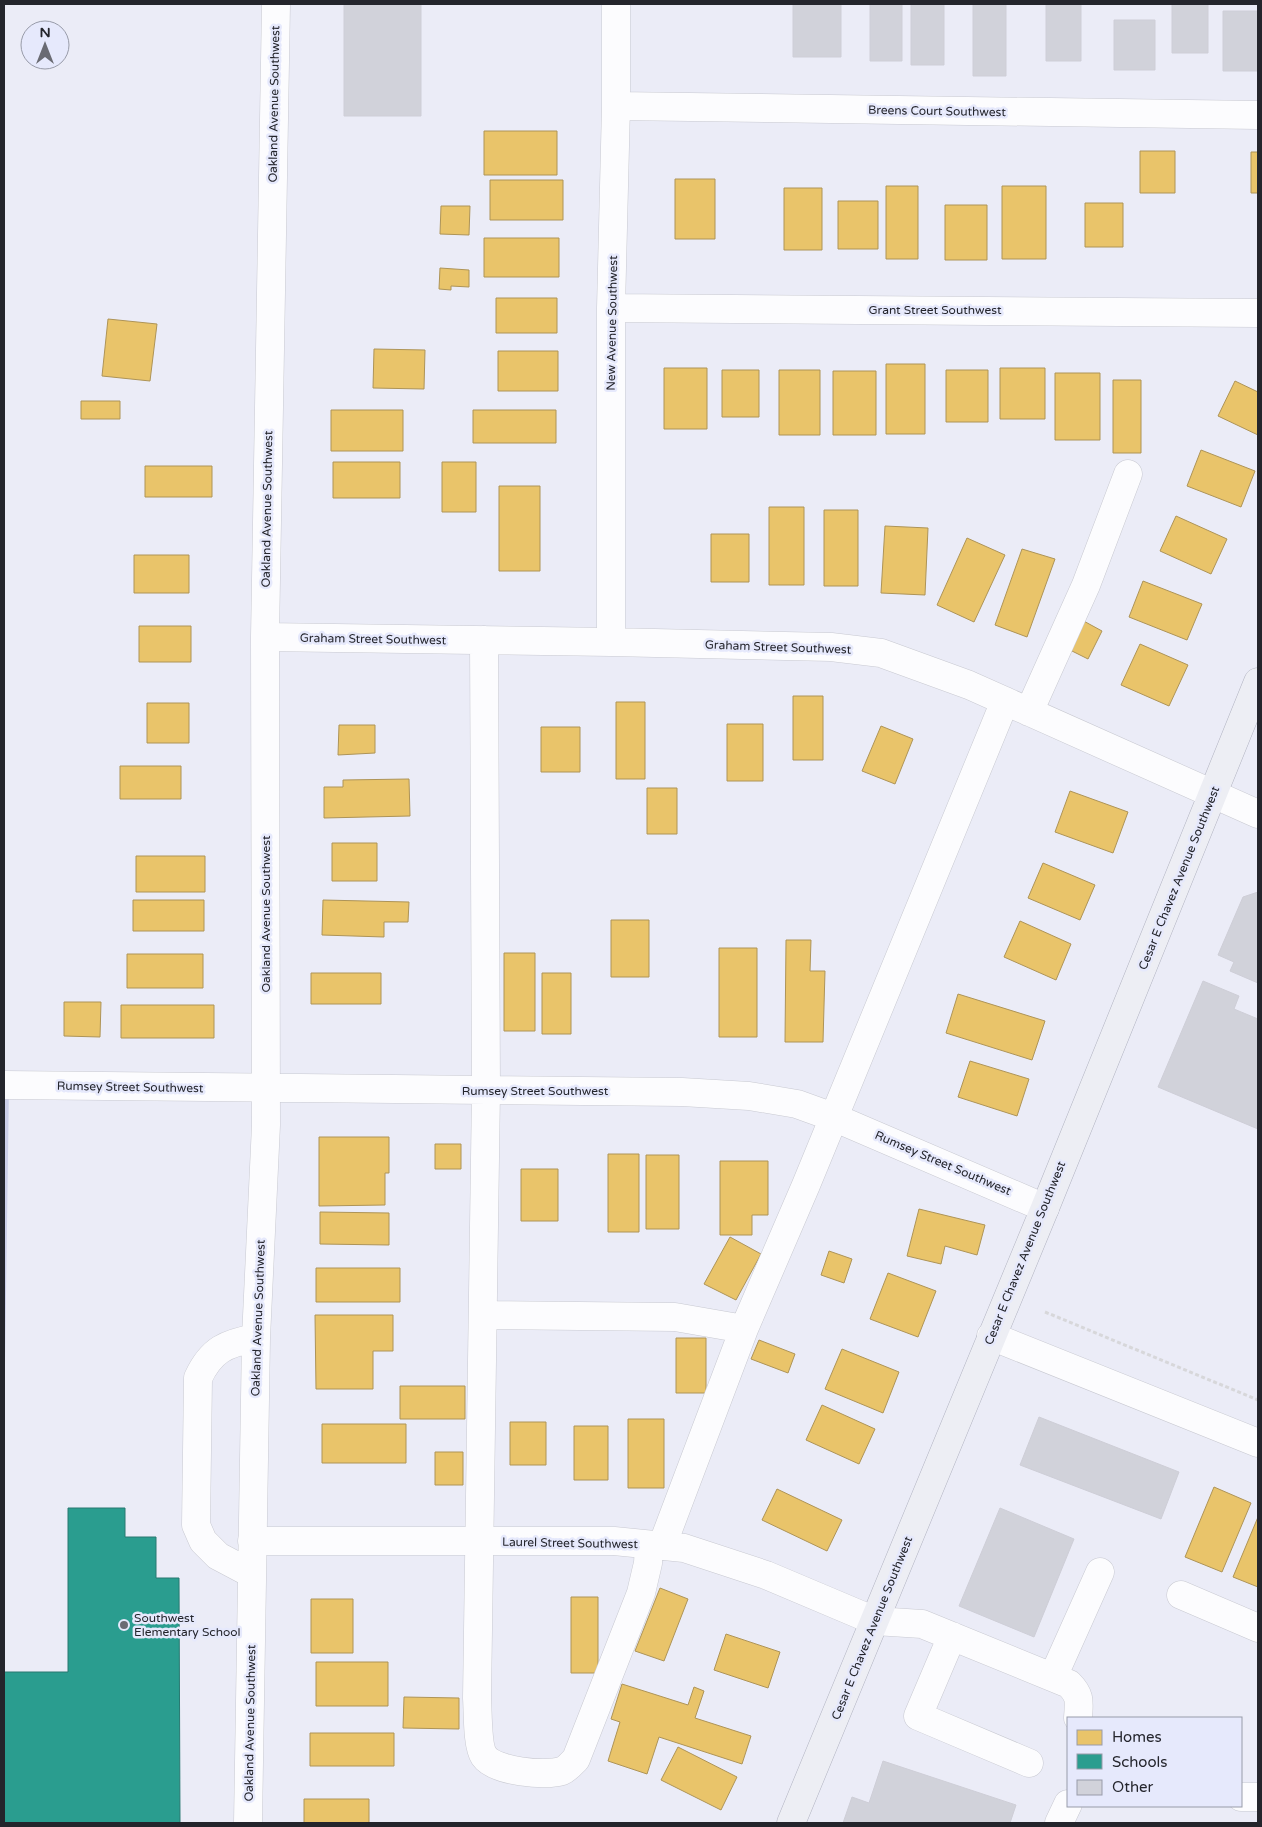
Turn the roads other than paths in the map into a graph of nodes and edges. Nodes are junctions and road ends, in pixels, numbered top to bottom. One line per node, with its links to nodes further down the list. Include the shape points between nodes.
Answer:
1 (276, 4): 8 (street, Oakland Avenue Southwest)
2 (616, 4): 3 (street, New Avenue Southwest)
3 (616, 106): 4 (street, Breens Court Southwest); 5 (street, New Avenue Southwest)
4 (1258, 115)
5 (611, 308): 6 (street, Grant Street Southwest); 10 (street, New Avenue Southwest)
6 (1258, 313)
7 (1128, 474): 12 (street, via 1086,585)
8 (264, 637): 9 (street, Graham Street Southwest); 16 (street, Oakland Avenue Southwest)
9 (484, 640): 10 (street, Graham Street Southwest); 17 (street)
10 (611, 642): 12 (street, Graham Street Southwest, via 831,647 881,653)
11 (1258, 682): 13 (main road, Cesar E Chavez Avenue Southwest)
12 (1017, 706): 13 (street, Graham Street Southwest); 18 (street)
13 (1213, 795): 14 (street, Graham Street Southwest); 19 (main road, Cesar E Chavez Avenue Southwest)
14 (1258, 814)
15 (4, 1085): 16 (street, Rumsey Street Southwest)
16 (266, 1089): 17 (street, Rumsey Street Southwest); 23 (street, Oakland Avenue Southwest)
17 (486, 1091): 18 (street, Rumsey Street Southwest, via 682,1092 749,1096 798,1104); 20 (street)
18 (833, 1117): 19 (street, Rumsey Street Southwest); 21 (street)
19 (1046, 1208): 22 (main road, Cesar E Chavez Avenue Southwest)
20 (483, 1314): 21 (street, via 675,1317); 26 (street)
21 (744, 1328): 27 (street)
22 (991, 1336): 24 (street); 31 (main road, Cesar E Chavez Avenue Southwest)
23 (256, 1338): 25 (street, Oakland Avenue Southwest); 29 (street, via 236,1342 217,1351 205,1363 198,1378 196,1525 203,1542 218,1556)
24 (1258, 1443)
25 (252, 1541): 26 (street, Laurel Street Southwest); 29 (street, Oakland Avenue Southwest)
26 (479, 1542): 27 (street, Laurel Street Southwest); 27 (street, via 479,1738 484,1756 494,1763 538,1773 564,1770 576,1758 641,1593)
27 (656, 1545): 31 (street, Laurel Street Southwest, via 684,1548 766,1575)
28 (1100, 1572): 34 (street)
29 (252, 1574): 40 (street, Oakland Avenue Southwest)
30 (1181, 1596): 32 (street)
31 (875, 1621): 33 (street, Laurel Street Southwest, via 922,1624); 41 (main road, Cesar E Chavez Avenue Southwest)
32 (1258, 1628)
33 (952, 1636): 34 (street, Laurel Street Southwest); 36 (street, via 918,1716)
34 (1053, 1677): 35 (street, Laurel Street Southwest, via 1069,1684 1077,1692)
35 (1078, 1717)
36 (1029, 1763)
37 (1242, 1797): 38 (street)
38 (1258, 1797)
39 (1067, 1806): 42 (street)
40 (248, 1823)
41 (791, 1823)
42 (1059, 1823)

